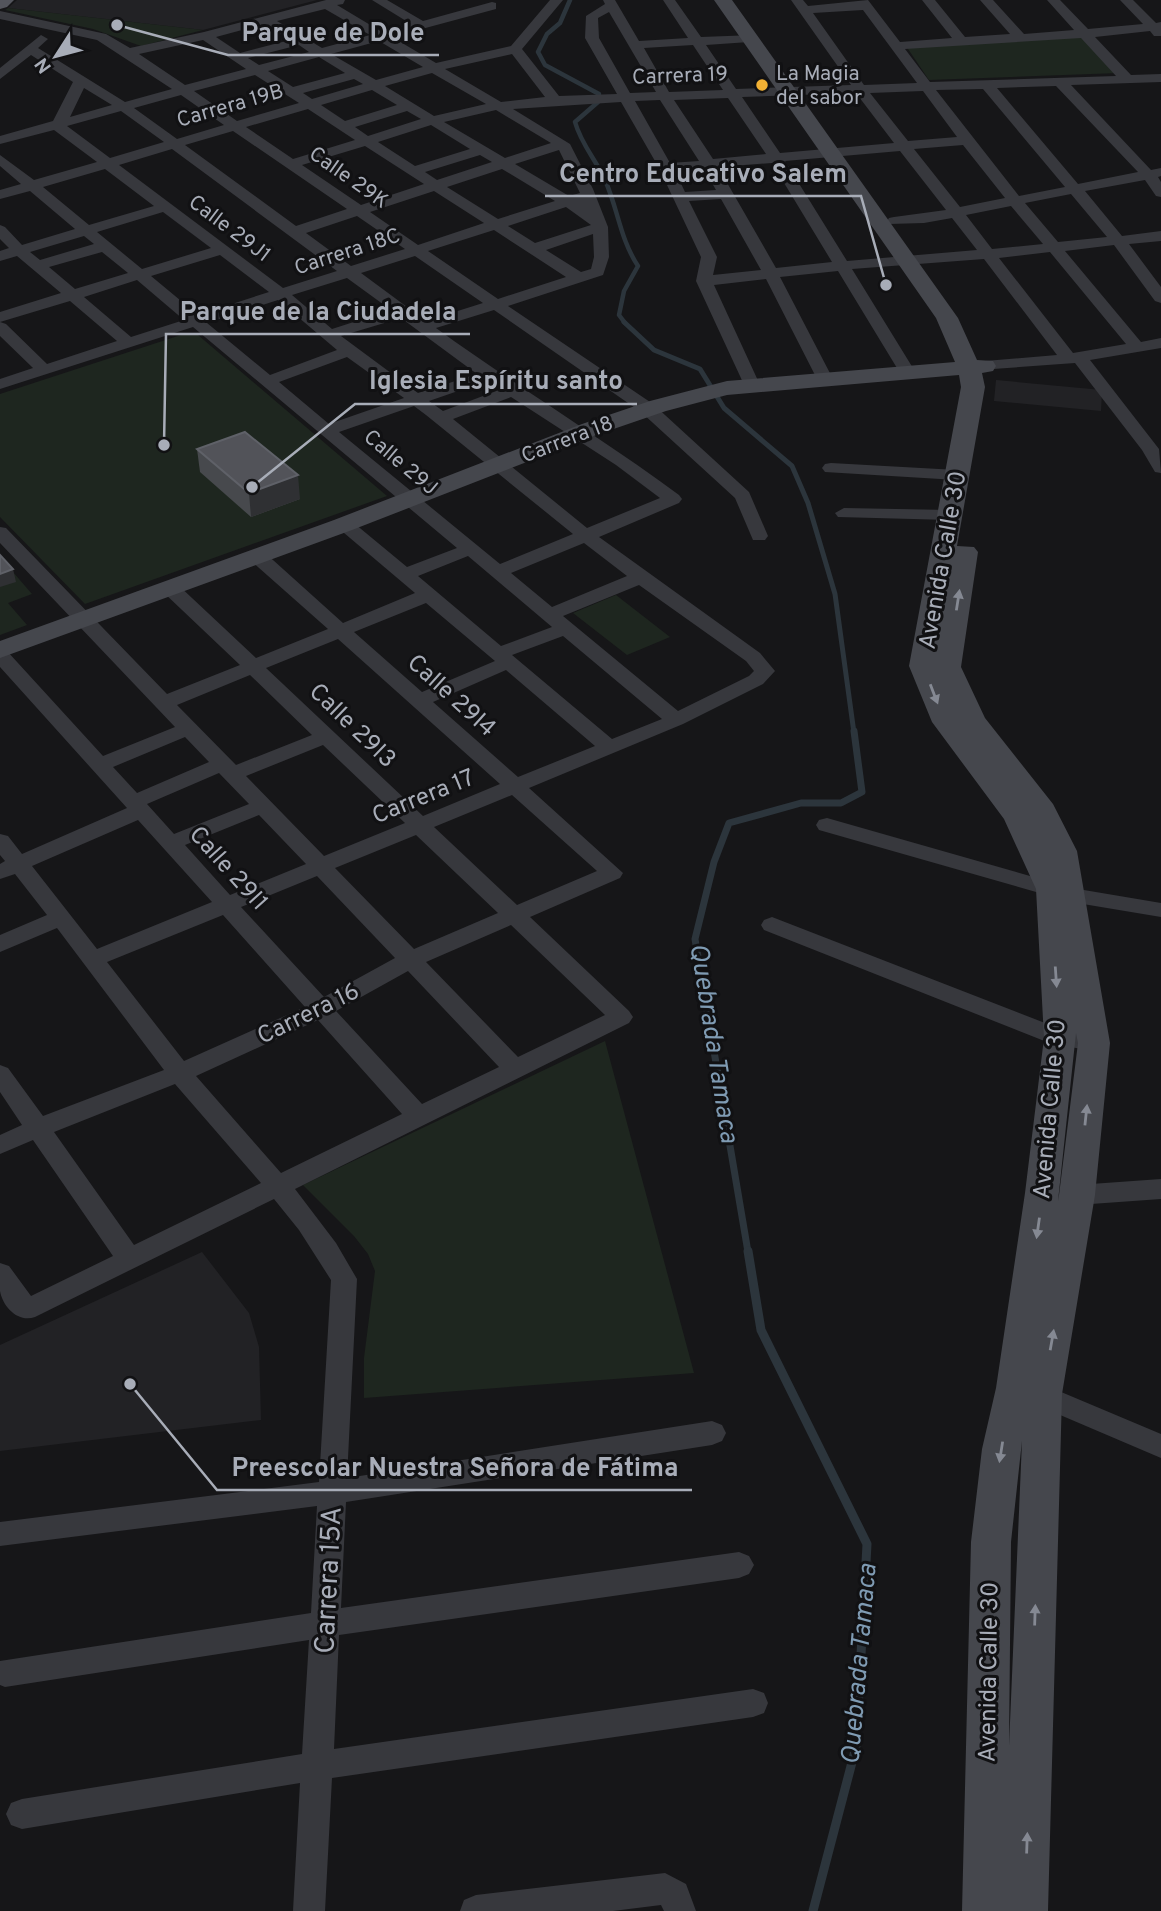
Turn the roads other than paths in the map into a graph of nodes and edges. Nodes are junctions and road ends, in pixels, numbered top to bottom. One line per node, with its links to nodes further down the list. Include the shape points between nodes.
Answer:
1 (341, 0): 13 (street)
2 (378, 0): 18 (street)
3 (557, 0): 32 (street)
4 (669, 0): 29 (street)
5 (723, 0): 27 (main road, Avenida Calle 30)
6 (737, 0): 52 (main road, Avenida Calle 30)
7 (928, 0): 28 (street)
8 (986, 0): 25 (street)
9 (1053, 0): 21 (street)
10 (1126, 0): 20 (street)
11 (610, 2): 26 (street); 26 (street, via 592,16)
12 (864, 3): 14 (street); 30 (street)
13 (326, 4): 17 (street); 24 (street)
14 (801, 5): 50 (street)
15 (491, 6): 18 (street)
16 (3, 8): 19 (street, Calle 29K)
17 (266, 20): 22 (street); 23 (street)
18 (423, 26): 24 (street)
19 (54, 28): 31 (street); 33 (street, Calle 29K, via 101,37)
20 (1158, 29): 21 (street)
21 (1087, 35): 25 (street); 43 (street)
22 (205, 36): 33 (street); 34 (street)
23 (295, 37): 34 (street); 35 (street)
24 (383, 37): 35 (street); 37 (street)
25 (1020, 37): 28 (street)
26 (615, 38): 29 (street); 55 (street); 56 (street)
27 (749, 38): 29 (street); 52 (main road, Avenida Calle 30)
28 (961, 40): 30 (street)
29 (695, 41): 53 (street)
30 (897, 46): 48 (street)
31 (30, 48): 40 (street); 42 (street)
32 (515, 49): 37 (street, Carrera 19B); 57 (street)
33 (128, 52): 49 (street, Calle 29K)
34 (232, 54): 38 (street)
35 (322, 54): 36 (street); 38 (street)
36 (341, 65): 39 (street); 45 (street)
37 (434, 68): 46 (street, Carrera 19B); 61 (street)
38 (259, 71): 45 (street); 49 (street)
39 (356, 74): 46 (street); 51 (street)
40 (0, 75)
41 (1161, 78): 43 (street, Carrera 19)
42 (81, 80): 62 (street); 66 (street)
43 (1128, 80): 44 (street, Carrera 19)
44 (1060, 82): 47 (street, Carrera 19); 83 (street)
45 (278, 83): 51 (street)
46 (374, 85): 54 (street); 59 (street, Carrera 19B)
47 (987, 85): 48 (street, Carrera 19); 86 (street)
48 (927, 87): 50 (street, Carrera 19); 69 (street)
49 (186, 90): 62 (street); 65 (street, Calle 29K)
50 (860, 90): 52 (street, Carrera 19); 72 (street)
51 (292, 92): 59 (street)
52 (794, 92): 53 (street, Carrera 19); 74 (main road, Avenida Calle 30)
53 (732, 94): 55 (street, Carrera 19); 75 (street)
54 (392, 96): 58 (street); 60 (street)
55 (665, 97): 56 (street, Carrera 19); 80 (street)
56 (618, 98): 57 (street, Carrera 19); 81 (street)
57 (555, 100): 61 (street, Carrera 19)
58 (366, 103)
59 (311, 104): 63 (street); 65 (street, Carrera 19B)
60 (409, 106): 63 (street); 64 (street)
61 (498, 106): 64 (street, Carrera 19); 71 (street)
62 (126, 108): 66 (street); 70 (street)
63 (337, 117): 68 (street)
64 (433, 120): 68 (street, Carrera 19); 73 (street)
65 (236, 124): 70 (street, Carrera 19B); 78 (street, Calle 29K)
66 (58, 126): 67 (street); 77 (street, Calle 29J1)
67 (0, 140)
68 (366, 141): 78 (street, Carrera 19); 82 (street)
69 (968, 141): 72 (street); 92 (street)
70 (172, 143): 77 (street, Carrera 19B); 102 (street)
71 (564, 144): 79 (street); 90 (street)
72 (904, 146): 74 (street); 96 (street)
73 (482, 149): 79 (street); 82 (street)
74 (837, 152): 75 (street); 97 (main road, Avenida Calle 30); 113 (main road, Avenida Calle 30)
75 (776, 158): 80 (street); 115 (street)
76 (0, 159): 84 (street, Calle 29J)
77 (107, 163): 84 (street, Carrera 19B); 94 (street, Calle 29J1)
78 (292, 163): 95 (street, Calle 29K)
79 (505, 163): 85 (street); 93 (street)
80 (709, 164): 81 (street); 88 (street)
81 (666, 168): 91 (street)
82 (413, 171): 85 (street)
83 (1154, 173): 86 (street); 87 (street)
84 (33, 186): 89 (street, Carrera 19B); 100 (street, Calle 29J)
85 (436, 186): 95 (street); 99 (street)
86 (1073, 188): 92 (street); 104 (street)
87 (1161, 192)
88 (725, 194): 91 (street); 117 (street)
89 (0, 195)
90 (588, 195): 93 (street, Carrera 18C); 98 (street)
91 (680, 197): 120 (street, via 709,257)
92 (1018, 201): 96 (street); 106 (street)
93 (568, 202): 98 (street); 99 (street, Carrera 18C)
94 (165, 207): 100 (street); 109 (street, Calle 29J1)
95 (360, 211): 102 (street); 110 (street, Calle 29K)
96 (955, 212): 97 (street); 111 (street)
97 (894, 221): 113 (main road, Avenida Calle 30)
98 (598, 223): 107 (street); 119 (street, via 602,263 598,272)
99 (496, 225): 107 (street); 110 (street, Carrera 18C)
100 (85, 229): 105 (street, Calle 29J); 108 (street)
101 (0, 230): 108 (street)
102 (293, 232): 116 (street)
103 (1161, 236): 104 (street)
104 (1118, 240): 106 (street); 123 (street)
105 (105, 247): 114 (street); 118 (street, Calle 29J)
106 (1055, 247): 111 (street); 132 (street)
107 (533, 249): 119 (street)
108 (19, 250): 112 (street); 114 (street)
109 (221, 250): 118 (street); 121 (street, Calle 29J1)
110 (417, 250): 116 (street, Carrera 18C); 124 (street, Calle 29K)
111 (990, 254): 113 (street); 134 (street)
112 (0, 256)
113 (913, 259): 115 (street); 135 (main road, Avenida Calle 30)
114 (39, 265): 122 (street)
115 (842, 266): 117 (street); 137 (street)
116 (348, 272): 121 (street, Carrera 18C); 125 (street)
117 (771, 274): 120 (street); 139 (street)
118 (140, 275): 122 (street); 127 (street, Calle 29J)
119 (579, 279): 124 (street)
120 (704, 281): 142 (street)
121 (281, 294): 127 (street, Carrera 18C); 130 (street, Calle 29J1)
122 (74, 295): 126 (street); 131 (street)
123 (1161, 298)
124 (493, 305): 129 (street); 145 (street, Calle 29K)
125 (402, 312): 129 (street); 130 (street)
126 (0, 317)
127 (196, 321): 131 (street, Carrera 18C); 140 (street, Calle 29J)
128 (0, 327): 136 (street)
129 (424, 327): 138 (street)
130 (332, 334): 133 (street, Calle 29J1)
131 (129, 343): 136 (street, Carrera 18C)
132 (1153, 347): 134 (street, Carrera 18)
133 (349, 351): 140 (street); 144 (street, Calle 29J1)
134 (1074, 358): 135 (street, Carrera 18); 149 (street)
135 (977, 367): 137 (main road, Carrera 18); 153 (main road, Avenida Calle 30); 194 (main road, Avenida Calle 30, one-way to 135, via 1062,852 1043,811 972,720 947,667 991,388)
136 (44, 370): 141 (street, Carrera 18C)
137 (908, 373): 139 (main road, Carrera 18)
138 (489, 375): 143 (street); 144 (street)
139 (825, 380): 142 (main road, Carrera 18)
140 (268, 381): 147 (street, Calle 29J)
141 (0, 384)
142 (752, 386): 145 (main road, Carrera 18)
143 (512, 391): 146 (street); 148 (street)
144 (418, 400): 146 (street, Calle 29J1); 147 (street)
145 (647, 408): 148 (main road, Carrera 18); 160 (street, Calle 29K, via 743,496)
146 (441, 418): 150 (street, Calle 29J1)
147 (327, 430): 154 (street, Calle 29J)
148 (579, 435): 150 (main road, Carrera 18); 159 (street, via 673,499)
149 (1155, 448): 152 (street)
150 (500, 464): 154 (main road, Carrera 18); 159 (street, Calle 29J1)
151 (831, 468): 153 (street)
152 (1161, 468)
153 (957, 475): 156 (main road, Avenida Calle 30)
154 (410, 499): 157 (main road, Carrera 18); 161 (street, Calle 29J)
155 (844, 513): 156 (street)
156 (950, 515): 194 (main road, Avenida Calle 30, one-way to 194, via 923,666 946,722 1018,817)
157 (343, 523): 162 (main road, Carrera 18); 164 (street)
158 (0, 533): 169 (street)
159 (586, 536): 163 (street); 165 (street, Calle 29J1)
160 (759, 536)
161 (470, 549): 163 (street, Calle 29J); 164 (street)
162 (256, 555): 166 (main road, Carrera 18); 171 (street, Calle 29I4)
163 (498, 572): 168 (street, Calle 29J)
164 (404, 575): 167 (street)
165 (641, 577): 168 (street); 175 (street, Calle 29J1, via 753,657)
166 (169, 587): 169 (main road, Carrera 18); 174 (street, Calle 29I3)
167 (428, 595): 171 (street); 173 (street)
168 (550, 615): 170 (street, Calle 29J)
169 (83, 619): 172 (main road, Carrera 18); 177 (street)
170 (566, 628): 173 (street); 178 (street, Calle 29J)
171 (341, 631): 174 (street); 176 (street, Calle 29I4)
172 (0, 652): 182 (street, Calle 29I1)
173 (503, 658): 176 (street); 181 (street)
174 (253, 667): 177 (street); 180 (street, Calle 29I3)
175 (765, 671): 178 (street, Carrera 17)
176 (419, 701): 184 (street, Calle 29I4)
177 (164, 703): 179 (street)
178 (676, 720): 181 (street, Carrera 17)
179 (188, 729): 182 (street); 183 (street)
180 (327, 736): 183 (street); 187 (street, Calle 29I3)
181 (609, 747): 184 (street, Carrera 17)
182 (100, 765): 185 (street, Calle 29I1)
183 (227, 769): 185 (street); 186 (street)
184 (515, 786): 187 (street, Carrera 17); 193 (street, Calle 29I4)
185 (138, 806): 190 (street, Calle 29I1); 192 (street)
186 (263, 806): 190 (street); 191 (street)
187 (419, 825): 191 (street, Carrera 17); 197 (street, Calle 29I3)
188 (827, 825): 194 (street)
189 (0, 841): 192 (street, Carrera 15A)
190 (171, 843): 195 (street, Calle 29I1)
191 (320, 866): 195 (street, Carrera 17); 202 (street)
192 (10, 868): 198 (street, Carrera 15A)
193 (612, 873): 197 (street, Carrera 16)
194 (1061, 892): 196 (street); 204 (main road, Avenida Calle 30)
195 (227, 905): 201 (street, Carrera 17); 203 (street, Calle 29I1)
196 (1161, 910)
197 (514, 915): 202 (street, Carrera 16); 205 (street, Calle 29I3, via 621,1017)
198 (61, 916): 200 (street); 201 (street, Carrera 15A)
199 (772, 925): 204 (street)
200 (0, 944)
201 (94, 959): 206 (street, Carrera 15A)
202 (410, 960): 203 (street, Carrera 16); 205 (street)
203 (321, 1009): 206 (street, Carrera 16); 208 (street, Calle 29I1)
204 (1077, 1040): 213 (main road, Avenida Calle 30, one-way to 204); 216 (main road, Avenida Calle 30, one-way to 216)
205 (515, 1069): 208 (street)
206 (180, 1073): 209 (street, Carrera 16); 211 (street, Carrera 15A)
207 (0, 1074): 209 (street)
208 (419, 1117): 211 (street)
209 (38, 1128): 210 (street, Carrera 16); 214 (street)
210 (0, 1145)
211 (278, 1186): 214 (street); 219 (street, Carrera 15A, via 324,1242 344,1279)
212 (1161, 1189): 213 (street)
213 (1077, 1195): 216 (main road, Avenida Calle 30, one-way to 213)
214 (130, 1260): 215 (street, via 26,1310)
215 (0, 1273)
216 (1029, 1391): 218 (street); 230 (main road, Avenida Calle 30, one-way to 230, via 1001,1449 991,1542); 231 (main road, Avenida Calle 30, one-way to 216)
217 (712, 1433): 219 (street)
218 (1161, 1446)
219 (332, 1492): 220 (street); 222 (street, Carrera 15A)
220 (0, 1534)
221 (739, 1565): 222 (street)
222 (325, 1624): 223 (street); 225 (street, Carrera 15A)
223 (5, 1673)
224 (753, 1703): 225 (street)
225 (317, 1766): 226 (street); 227 (street, Carrera 15A)
226 (22, 1814)
227 (309, 1911)
228 (476, 1911): 229 (street, via 665,1889 674,1895)
229 (680, 1911)
230 (985, 1911)
231 (1025, 1911)

